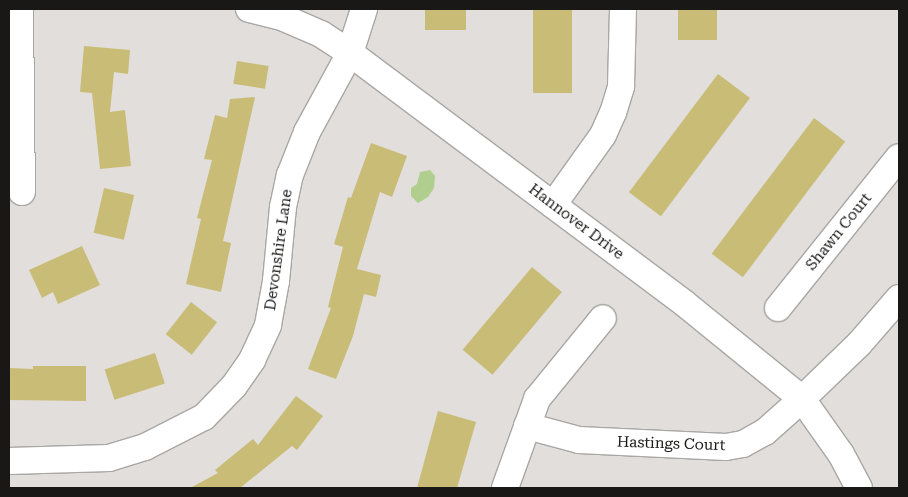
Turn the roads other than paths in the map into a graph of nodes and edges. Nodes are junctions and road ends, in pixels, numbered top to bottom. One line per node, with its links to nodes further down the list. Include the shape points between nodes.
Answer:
1 (20, 9): 7 (street)
2 (249, 9): 5 (street, Hannover Drive, via 284,18 321,34)
3 (364, 9): 5 (street, Devonshire Lane)
4 (623, 9): 8 (street, via 620,86 613,113 603,135)
5 (350, 53): 8 (street, Hannover Drive); 14 (street, Devonshire Lane, via 307,132 290,175 282,207 275,289 268,325 252,360 234,386 204,417 145,448 109,458)
6 (899, 157): 10 (street, Shawn Court)
7 (22, 192)
8 (553, 205): 12 (street, Hannover Drive, via 684,303)
9 (899, 298): 12 (street, Hastings Court)
10 (778, 308)
11 (603, 318): 13 (street, via 537,400)
12 (802, 399): 13 (street, Hastings Court, via 765,432 743,444 726,447 579,440); 16 (street, Hannover Drive, via 841,454)
13 (528, 426): 15 (street)
14 (9, 460)
15 (505, 488)
16 (859, 488)

